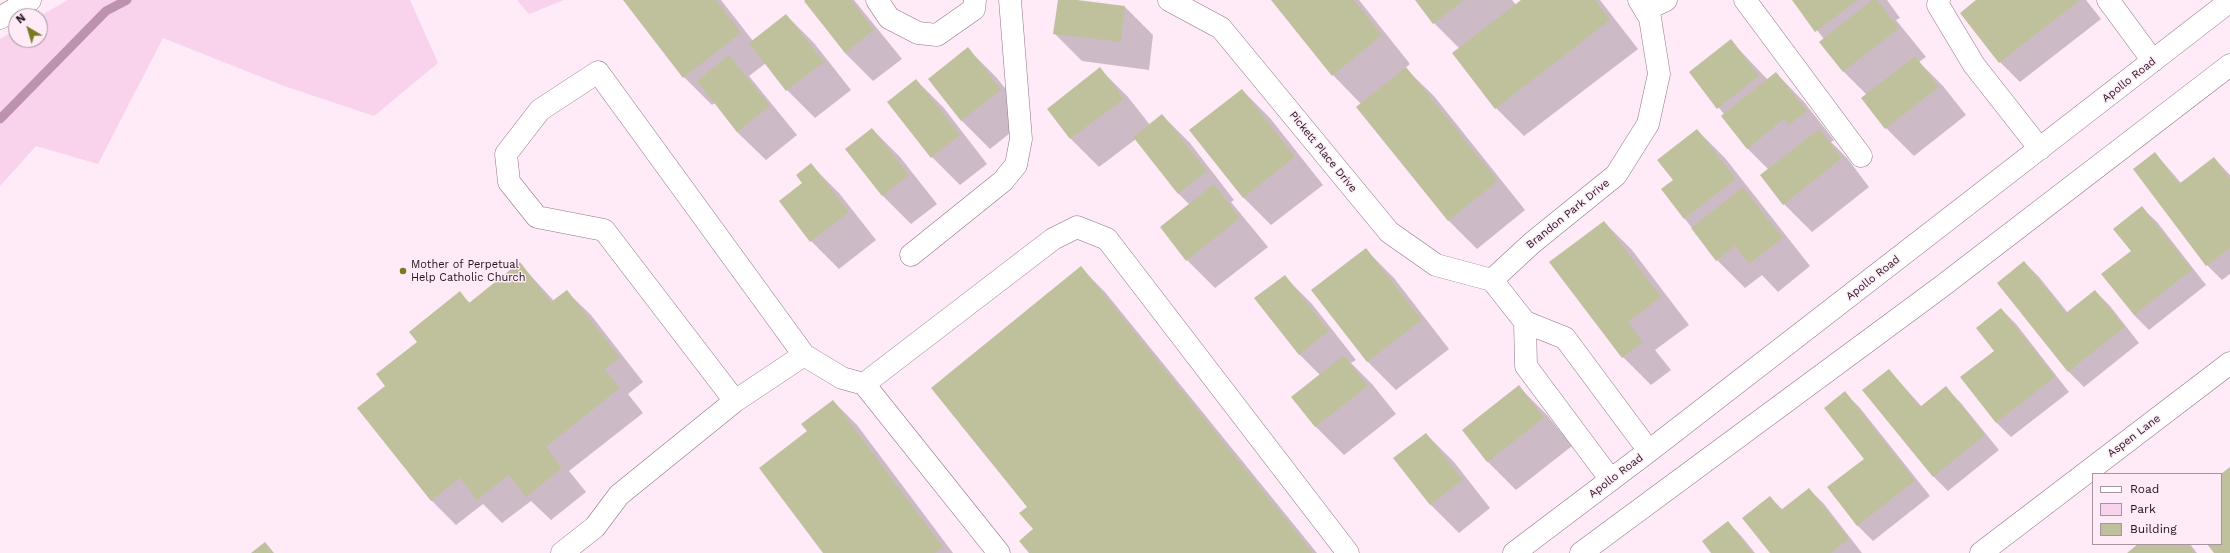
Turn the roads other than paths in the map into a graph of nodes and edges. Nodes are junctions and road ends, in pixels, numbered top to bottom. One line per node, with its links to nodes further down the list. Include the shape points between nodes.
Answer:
1 (30, 0): 12 (street)
2 (877, 0): 3 (street, via 889,18 918,33 937,36 974,9)
3 (975, 0)
4 (1010, 0): 17 (street, via 1021,139 1016,165 1003,181)
5 (1169, 0): 18 (street, Pickett Place Drive, via 1221,28 1389,232 1436,266)
6 (1666, 0): 11 (street)
7 (1745, 0): 16 (street)
8 (1939, 0): 15 (street, via 1938,5 1974,65)
9 (2108, 0): 13 (street)
10 (2230, 2): 13 (street, Apollo Road)
11 (1642, 5): 18 (street, Brandon Park Drive, via 1650,18 1659,74 1648,124 1616,175 1532,243)
12 (0, 18)
13 (2153, 61): 15 (street, Apollo Road)
14 (2230, 65): 30 (street, via 1947,283)
15 (2040, 149): 24 (street, Apollo Road)
16 (1861, 156)
17 (911, 255)
18 (1492, 280): 19 (street)
19 (1524, 322): 24 (street, via 1565,338); 25 (street, via 1526,366)
20 (804, 355): 22 (street, via 842,378); 23 (street); 23 (street, via 598,72 540,110 506,154 509,182 537,217 604,230)
21 (2230, 363): 31 (street, Aspen Lane)
22 (864, 384): 27 (street); 28 (street, via 1053,239 1078,227 1107,239)
23 (735, 401): 26 (street, via 619,495 595,527)
24 (1649, 451): 25 (street, Apollo Road)
25 (1611, 480): 29 (street, Apollo Road)
26 (562, 553)
27 (999, 553)
28 (1348, 553)
29 (1514, 553)
30 (1581, 553)
31 (1981, 553)

